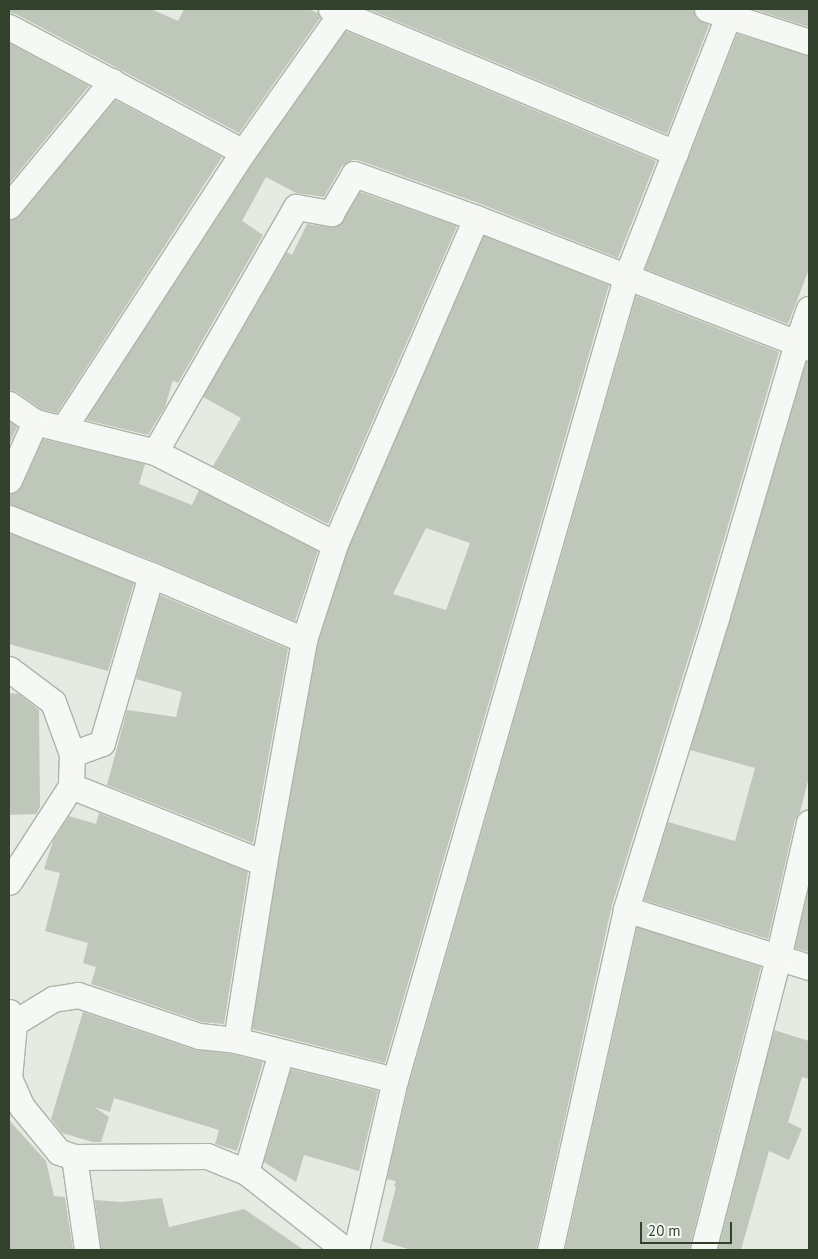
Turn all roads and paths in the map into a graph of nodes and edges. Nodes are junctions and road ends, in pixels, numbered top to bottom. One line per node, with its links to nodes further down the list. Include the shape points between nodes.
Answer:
1 (339, 10): 6 (street); 7 (street)
2 (722, 11): 4 (street); 7 (street)
3 (9, 28): 5 (street)
4 (809, 42)
5 (112, 81): 6 (street); 8 (street)
6 (243, 152): 15 (street)
7 (675, 152): 10 (street)
8 (9, 206)
9 (476, 218): 10 (street); 16 (street, via 354,174 331,214 296,207); 19 (street)
10 (626, 278): 12 (street); 34 (street)
11 (809, 309): 12 (street)
12 (803, 346): 28 (street)
13 (9, 404): 14 (street)
14 (35, 422): 15 (street); 17 (street)
15 (63, 429): 16 (street)
16 (155, 452): 19 (street)
17 (9, 480)
18 (9, 518): 20 (street)
19 (335, 544): 21 (street)
20 (151, 575): 21 (street); 23 (street, via 102,742)
21 (304, 640): 26 (street)
22 (9, 669): 23 (street, via 53,702)
23 (72, 754): 24 (street)
24 (71, 786): 26 (street); 27 (street)
25 (809, 823): 29 (street)
26 (264, 863): 32 (street)
27 (9, 882)
28 (626, 909): 29 (street); 40 (street)
29 (778, 958): 30 (street); 41 (street)
30 (809, 967)
31 (11, 1018): 32 (street, via 53,999 78,995 199,1036); 35 (street, via 9,1078 22,1107 59,1152)
32 (236, 1040): 33 (street)
33 (281, 1052): 34 (street); 36 (street)
34 (395, 1080): 39 (street)
35 (74, 1157): 36 (street, via 206,1156); 37 (street)
36 (246, 1172): 38 (street)
37 (87, 1250)
38 (345, 1250)
39 (356, 1250)
40 (550, 1250)
41 (703, 1250)

